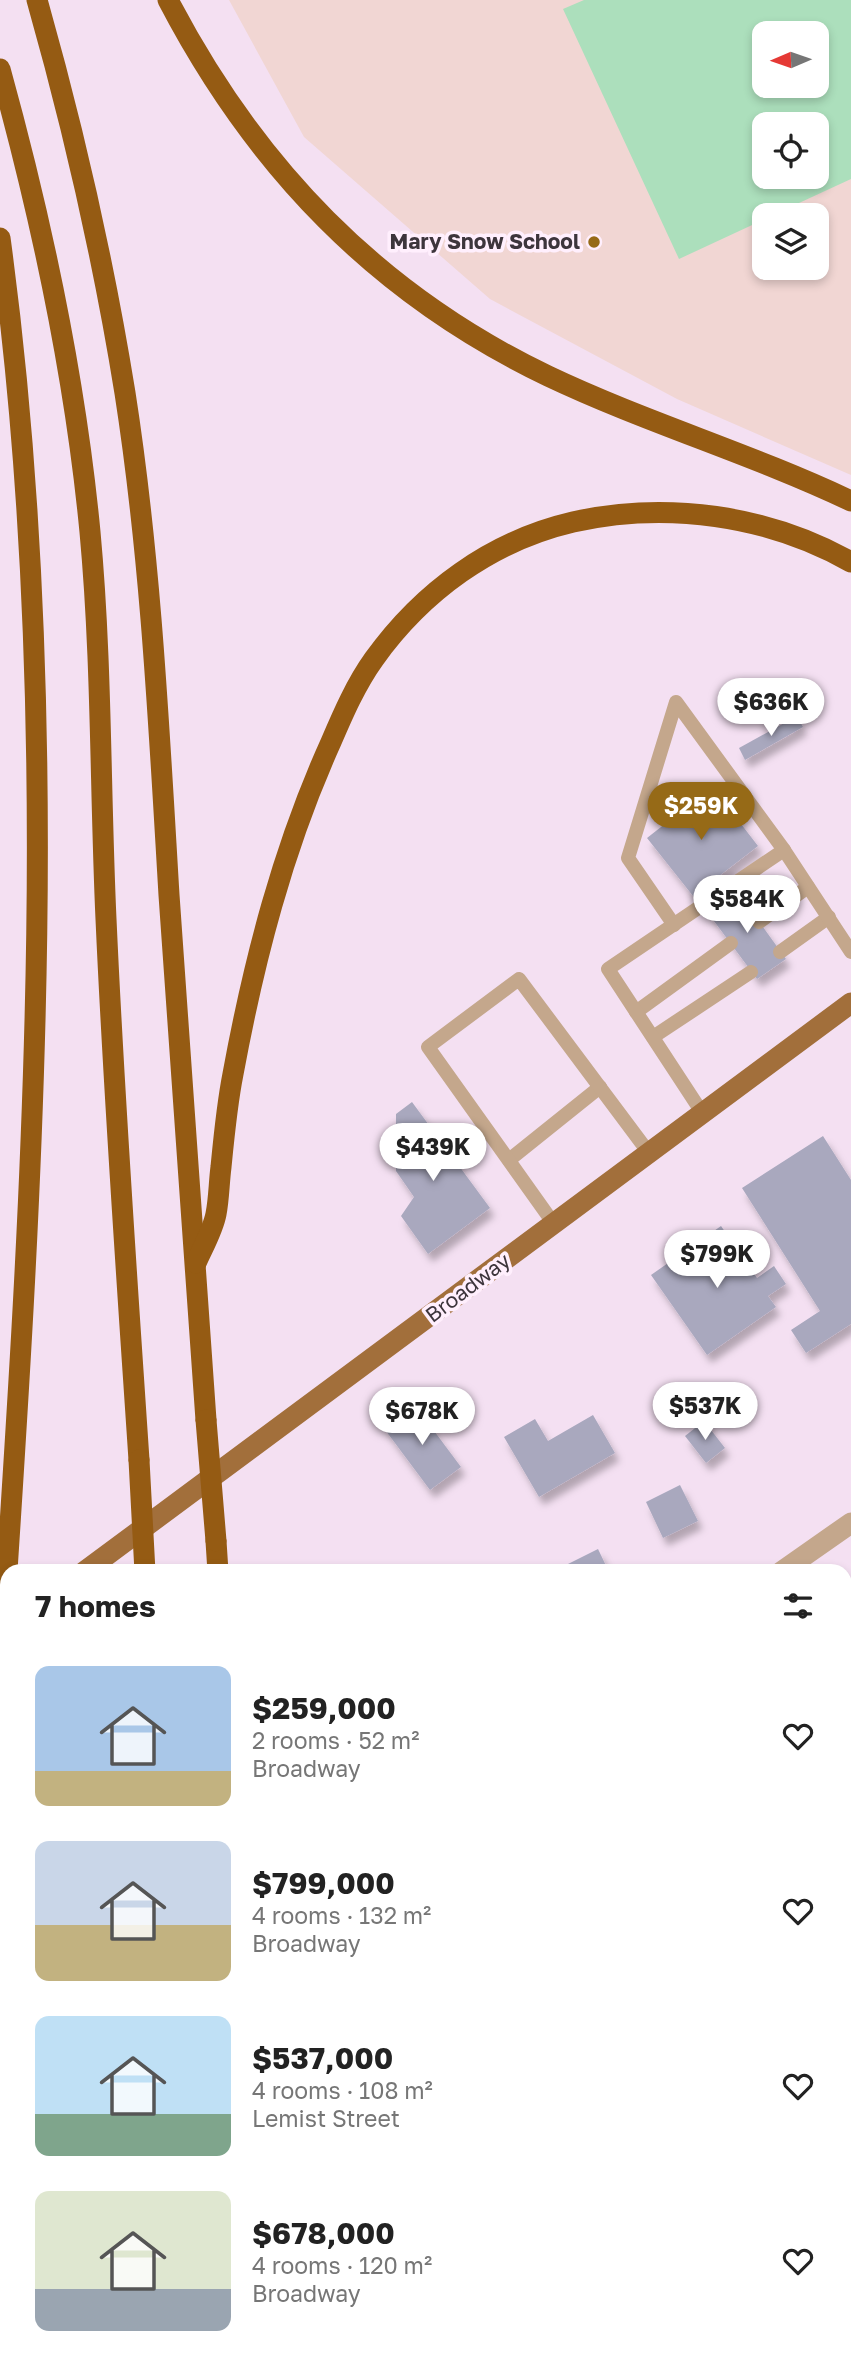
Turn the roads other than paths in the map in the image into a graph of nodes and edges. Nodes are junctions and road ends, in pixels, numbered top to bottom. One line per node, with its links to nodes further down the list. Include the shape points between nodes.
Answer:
1 (37, 0): 24 (highway, via 101,268 133,452 151,615)
2 (169, 0): 5 (highway, via 226,99 298,192 355,247 435,310 548,376)
3 (0, 69): 28 (highway, bridge, via 60,320 90,532 116,1127)
4 (0, 238): 26 (highway, via 20,401 39,799 30,1172)
5 (851, 501)
6 (851, 562): 24 (highway, via 797,537 749,522 669,513 587,519 526,536 488,555 441,586 396,631 354,692 292,840 268,919 233,1076 216,1215)
7 (784, 850): 8 (lane); 11 (lane); 11 (lane, via 676,702 628,858)
8 (808, 887): 9 (lane); 10 (lane)
9 (829, 917): 13 (lane); 14 (lane)
10 (759, 922)
11 (674, 925): 17 (lane, via 608,969)
12 (731, 943): 17 (lane)
13 (780, 952)
14 (851, 952)
15 (751, 972): 18 (lane)
16 (851, 1003): 20 (main road, Broadway)
17 (636, 1012): 18 (lane)
18 (653, 1038): 20 (lane)
19 (600, 1087): 21 (lane); 22 (lane); 22 (lane, via 520,979 428,1047)
20 (703, 1114): 21 (main road, Broadway)
21 (649, 1153): 23 (main road, Broadway)
22 (509, 1160): 23 (lane)
23 (554, 1224): 27 (main road, Broadway)
24 (194, 1268): 29 (highway, bridge)
25 (851, 1523): 30 (street)
26 (6, 1564)
27 (95, 1564)
28 (145, 1564)
29 (217, 1564)
30 (792, 1564)

